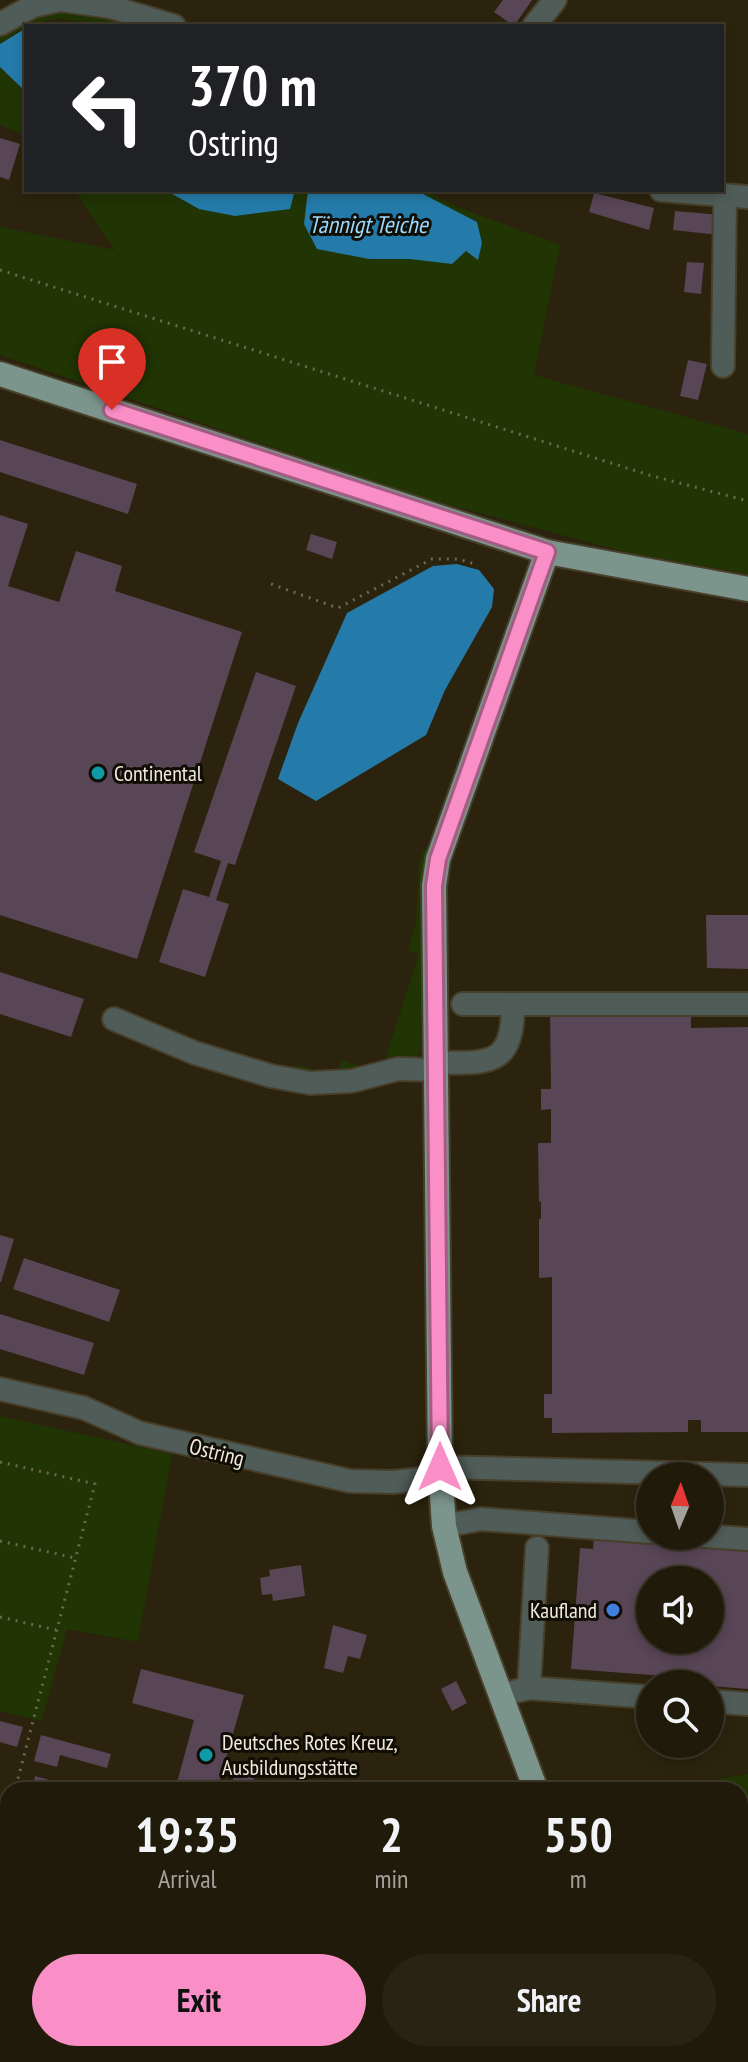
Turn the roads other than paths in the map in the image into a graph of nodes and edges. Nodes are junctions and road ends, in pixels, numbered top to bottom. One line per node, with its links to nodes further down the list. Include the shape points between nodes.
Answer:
1 (60, 0): 3 (street, via 33,6); 4 (street, via 111,7)
2 (555, 0): 5 (street)
3 (0, 24)
4 (167, 24)
5 (536, 24)
6 (682, 192): 7 (street)
7 (725, 196): 8 (street); 9 (street)
8 (748, 197)
9 (723, 366)
10 (0, 374): 11 (main road)
11 (547, 552): 12 (main road); 17 (main road, via 438,859)
12 (748, 589)
13 (463, 1004): 14 (street)
14 (513, 1004): 15 (street); 17 (street, via 513,1032 494,1059)
15 (748, 1004)
16 (114, 1019): 17 (street, via 195,1053 310,1083 320,1091 346,1091 382,1081 392,1070)
17 (434, 1067): 19 (main road)
18 (0, 1389): 19 (street, Ostring, via 84,1408 140,1433 350,1481 393,1482)
19 (440, 1472): 20 (street, Ostring); 21 (main road)
20 (748, 1475)
21 (444, 1526): 22 (street, via 481,1519); 27 (main road, via 455,1572)
22 (636, 1531)
23 (724, 1537): 24 (street)
24 (748, 1539)
25 (537, 1548): 26 (street)
26 (529, 1688): 27 (street); 28 (street)
27 (501, 1695): 31 (main road)
28 (636, 1696)
29 (724, 1702): 30 (street)
30 (748, 1704)
31 (531, 1782)

